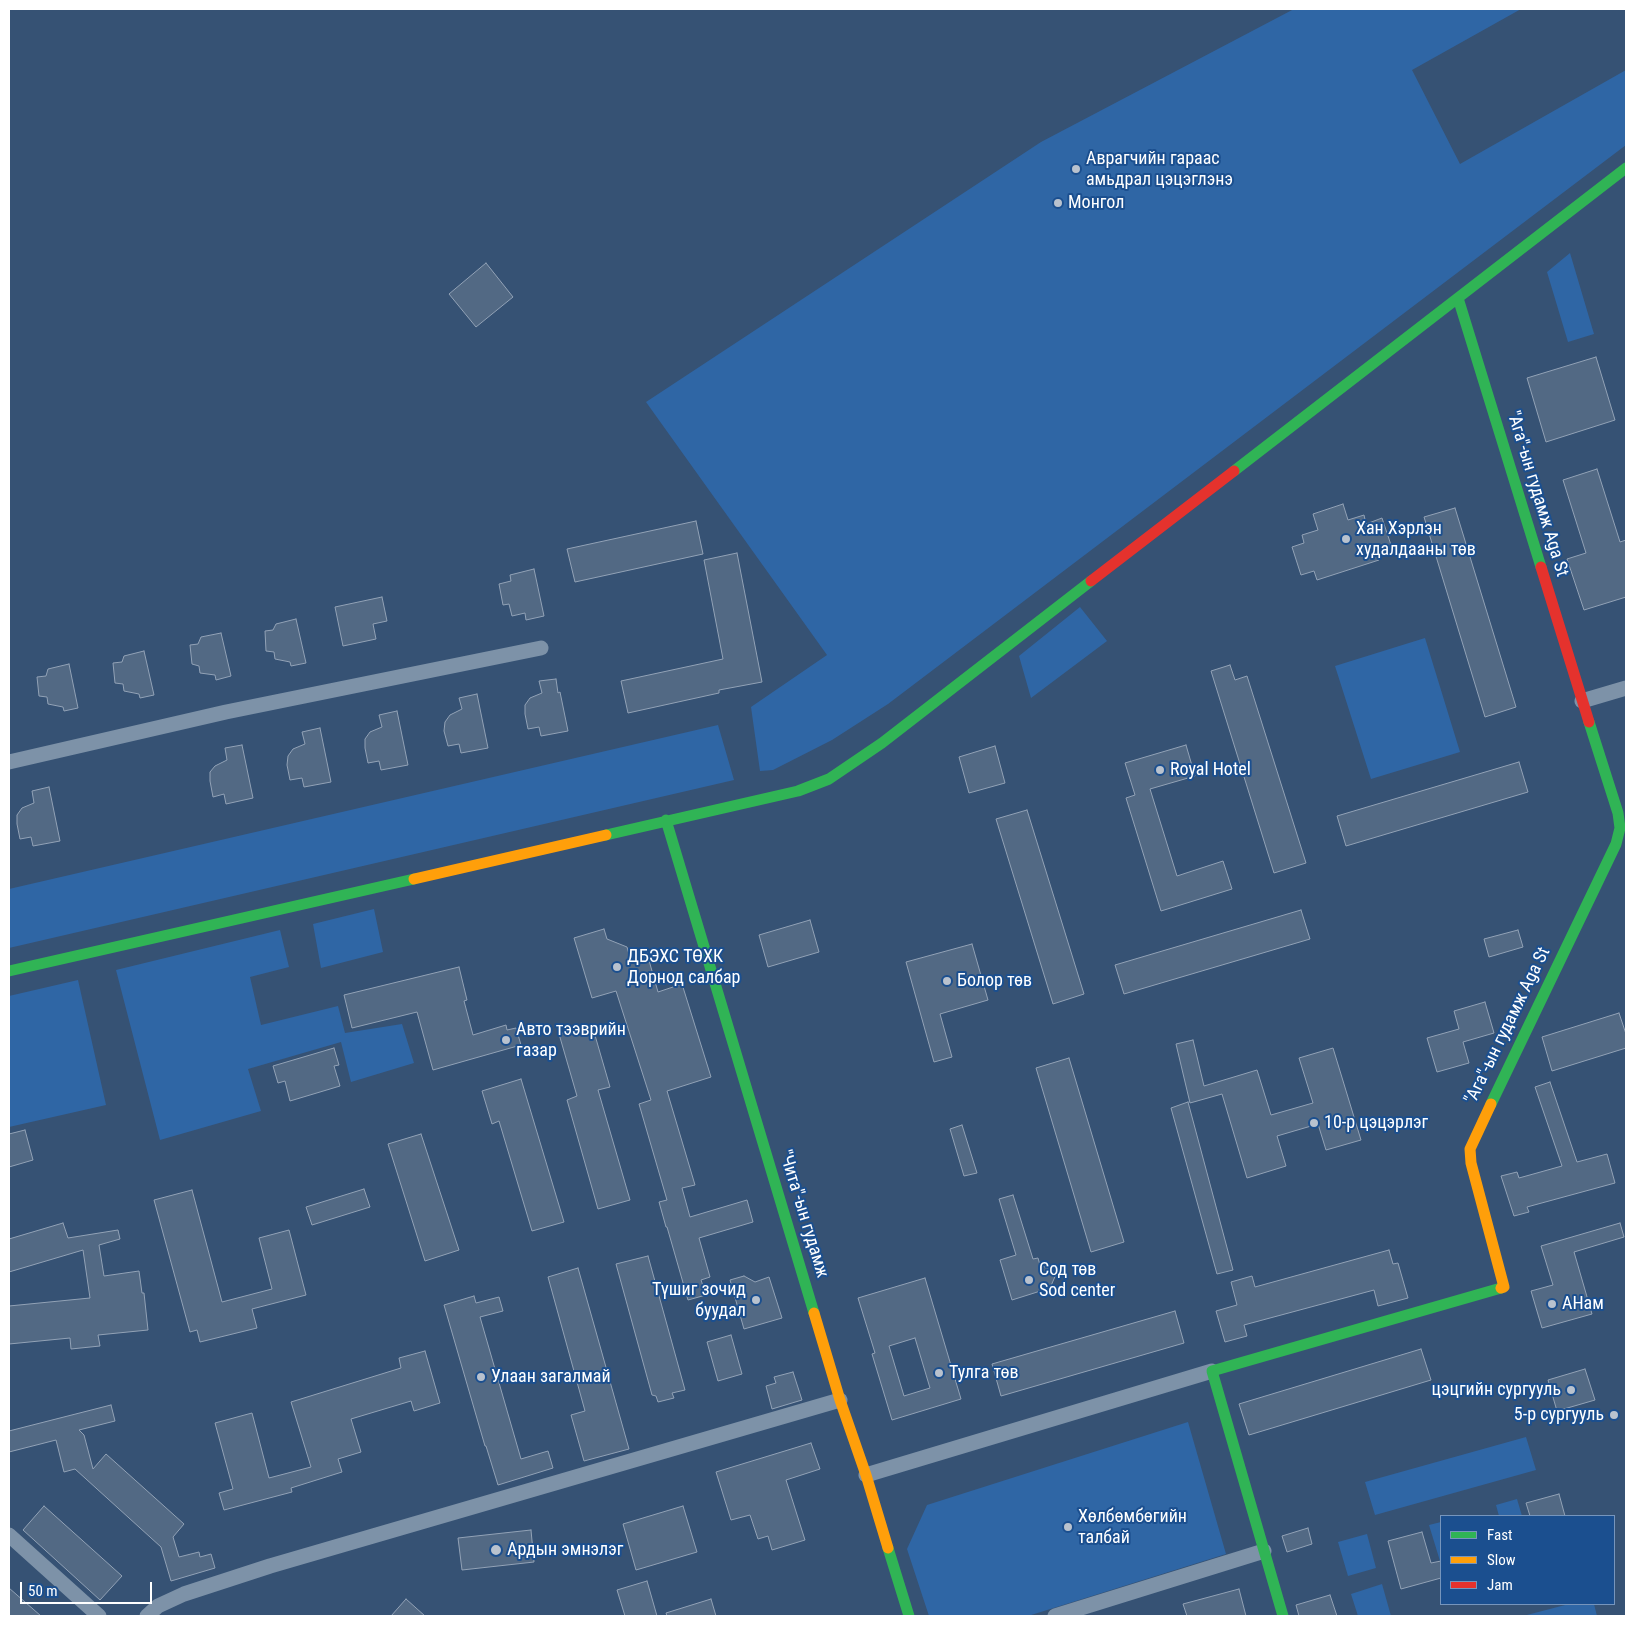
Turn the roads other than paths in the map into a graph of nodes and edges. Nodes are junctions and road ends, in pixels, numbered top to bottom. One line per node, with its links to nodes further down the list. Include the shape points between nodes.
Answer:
1 (1626, 168): 2 (main road)
2 (1458, 298): 5 (main road, "Ага"-ын гудамж Aga St); 7 (main road, via 882,743 829,780 798,791)
3 (541, 648): 6 (street, via 226,712)
4 (1626, 688): 5 (street)
5 (1582, 701): 9 (main road, "Ага"-ын гудамж Aga St, via 1620,828 1597,886 1470,1149 1504,1287)
6 (9, 762)
7 (666, 820): 8 (main road); 10 (main road, "Чита"-ын гудамж)
8 (9, 971)
9 (1212, 1371): 11 (street); 13 (main road)
10 (840, 1400): 11 (main road, "Чита"-ын гудамж); 15 (street, via 270,1566 184,1594 158,1606)
11 (866, 1475): 16 (main road, "Чита"-ын гудамж)
12 (9, 1534): 14 (street)
13 (1265, 1553): 17 (street); 18 (main road)
14 (99, 1616)
15 (147, 1616)
16 (909, 1616)
17 (1055, 1616)
18 (1283, 1616)

